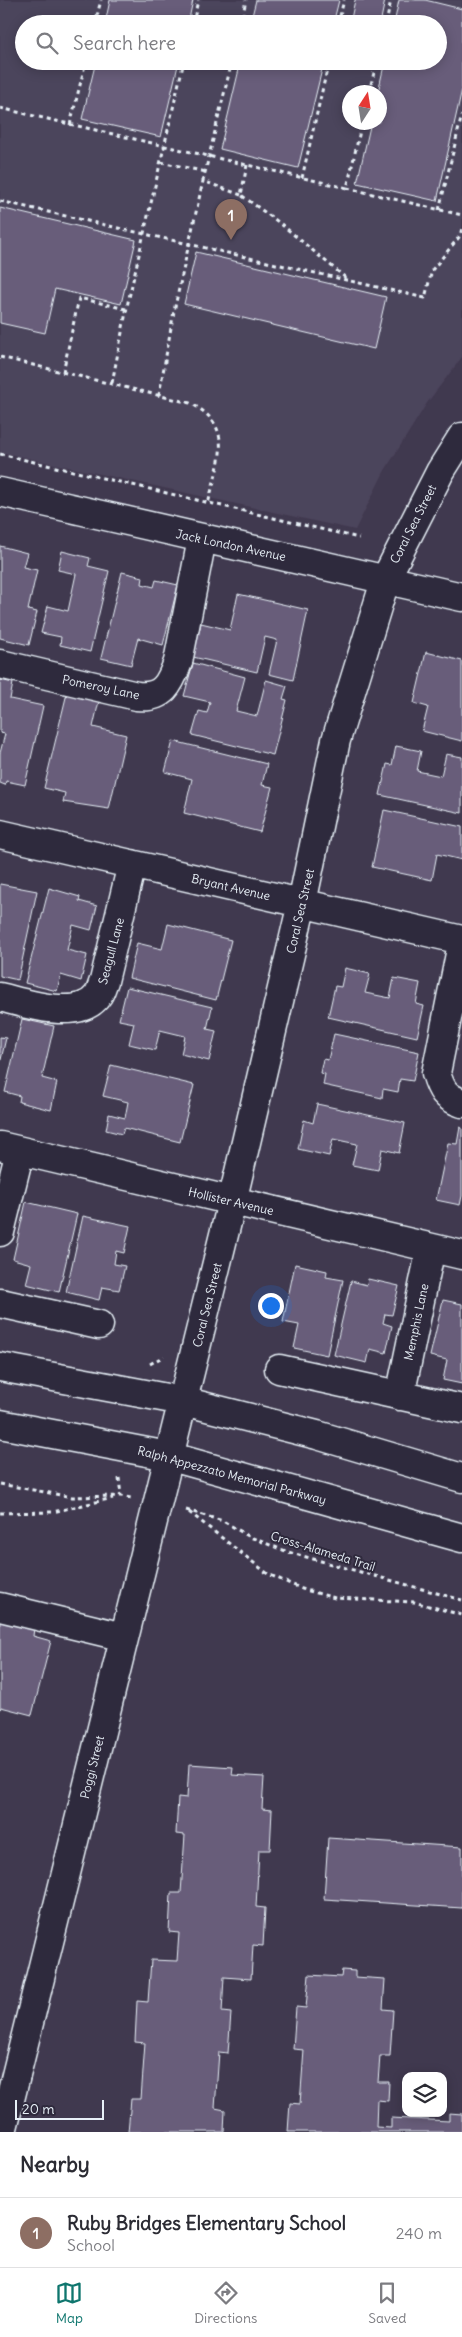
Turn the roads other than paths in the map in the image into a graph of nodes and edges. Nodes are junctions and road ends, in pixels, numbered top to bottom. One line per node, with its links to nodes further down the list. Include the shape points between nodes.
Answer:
1 (462, 437): 4 (street, Coral Sea Street, via 440,472)
2 (0, 492): 3 (street, Jack London Avenue)
3 (202, 539): 4 (street, Jack London Avenue); 6 (street, Pomeroy Lane, via 178,662 172,679 162,692 149,698 136,696)
4 (386, 578): 5 (street, Jack London Avenue); 9 (street, Coral Sea Street, via 336,740)
5 (462, 597)
6 (0, 664)
7 (0, 834): 8 (street, Bryant Avenue)
8 (132, 864): 9 (street, Bryant Avenue); 11 (street, Seagull Lane, via 98,996 83,1006 57,1010)
9 (302, 903): 10 (street, Bryant Avenue); 14 (street, Coral Sea Street)
10 (462, 942): 12 (street, via 436,1073 449,1099)
11 (0, 997)
12 (462, 1103)
13 (10, 1148): 14 (street, Hollister Avenue); 15 (street)
14 (232, 1202): 16 (street, Hollister Avenue); 23 (street, Coral Sea Street)
15 (0, 1232)
16 (431, 1248): 17 (street, Hollister Avenue); 22 (street, Memphis Lane)
17 (462, 1255)
18 (0, 1304): 19 (street)
19 (99, 1324)
20 (0, 1367): 23 (street)
21 (279, 1369): 22 (street)
22 (400, 1396): 24 (street)
23 (183, 1401): 26 (street, Poggi Street); 27 (street)
24 (462, 1409)
25 (0, 1424): 26 (street, Ralph Appezzato Memorial Parkway)
26 (168, 1456): 28 (street, Ralph Appezzato Memorial Parkway); 30 (street, Poggi Street)
27 (462, 1478)
28 (462, 1538)
29 (0, 1607): 30 (street)
30 (124, 1637): 31 (street, Poggi Street)
31 (2, 2132)

